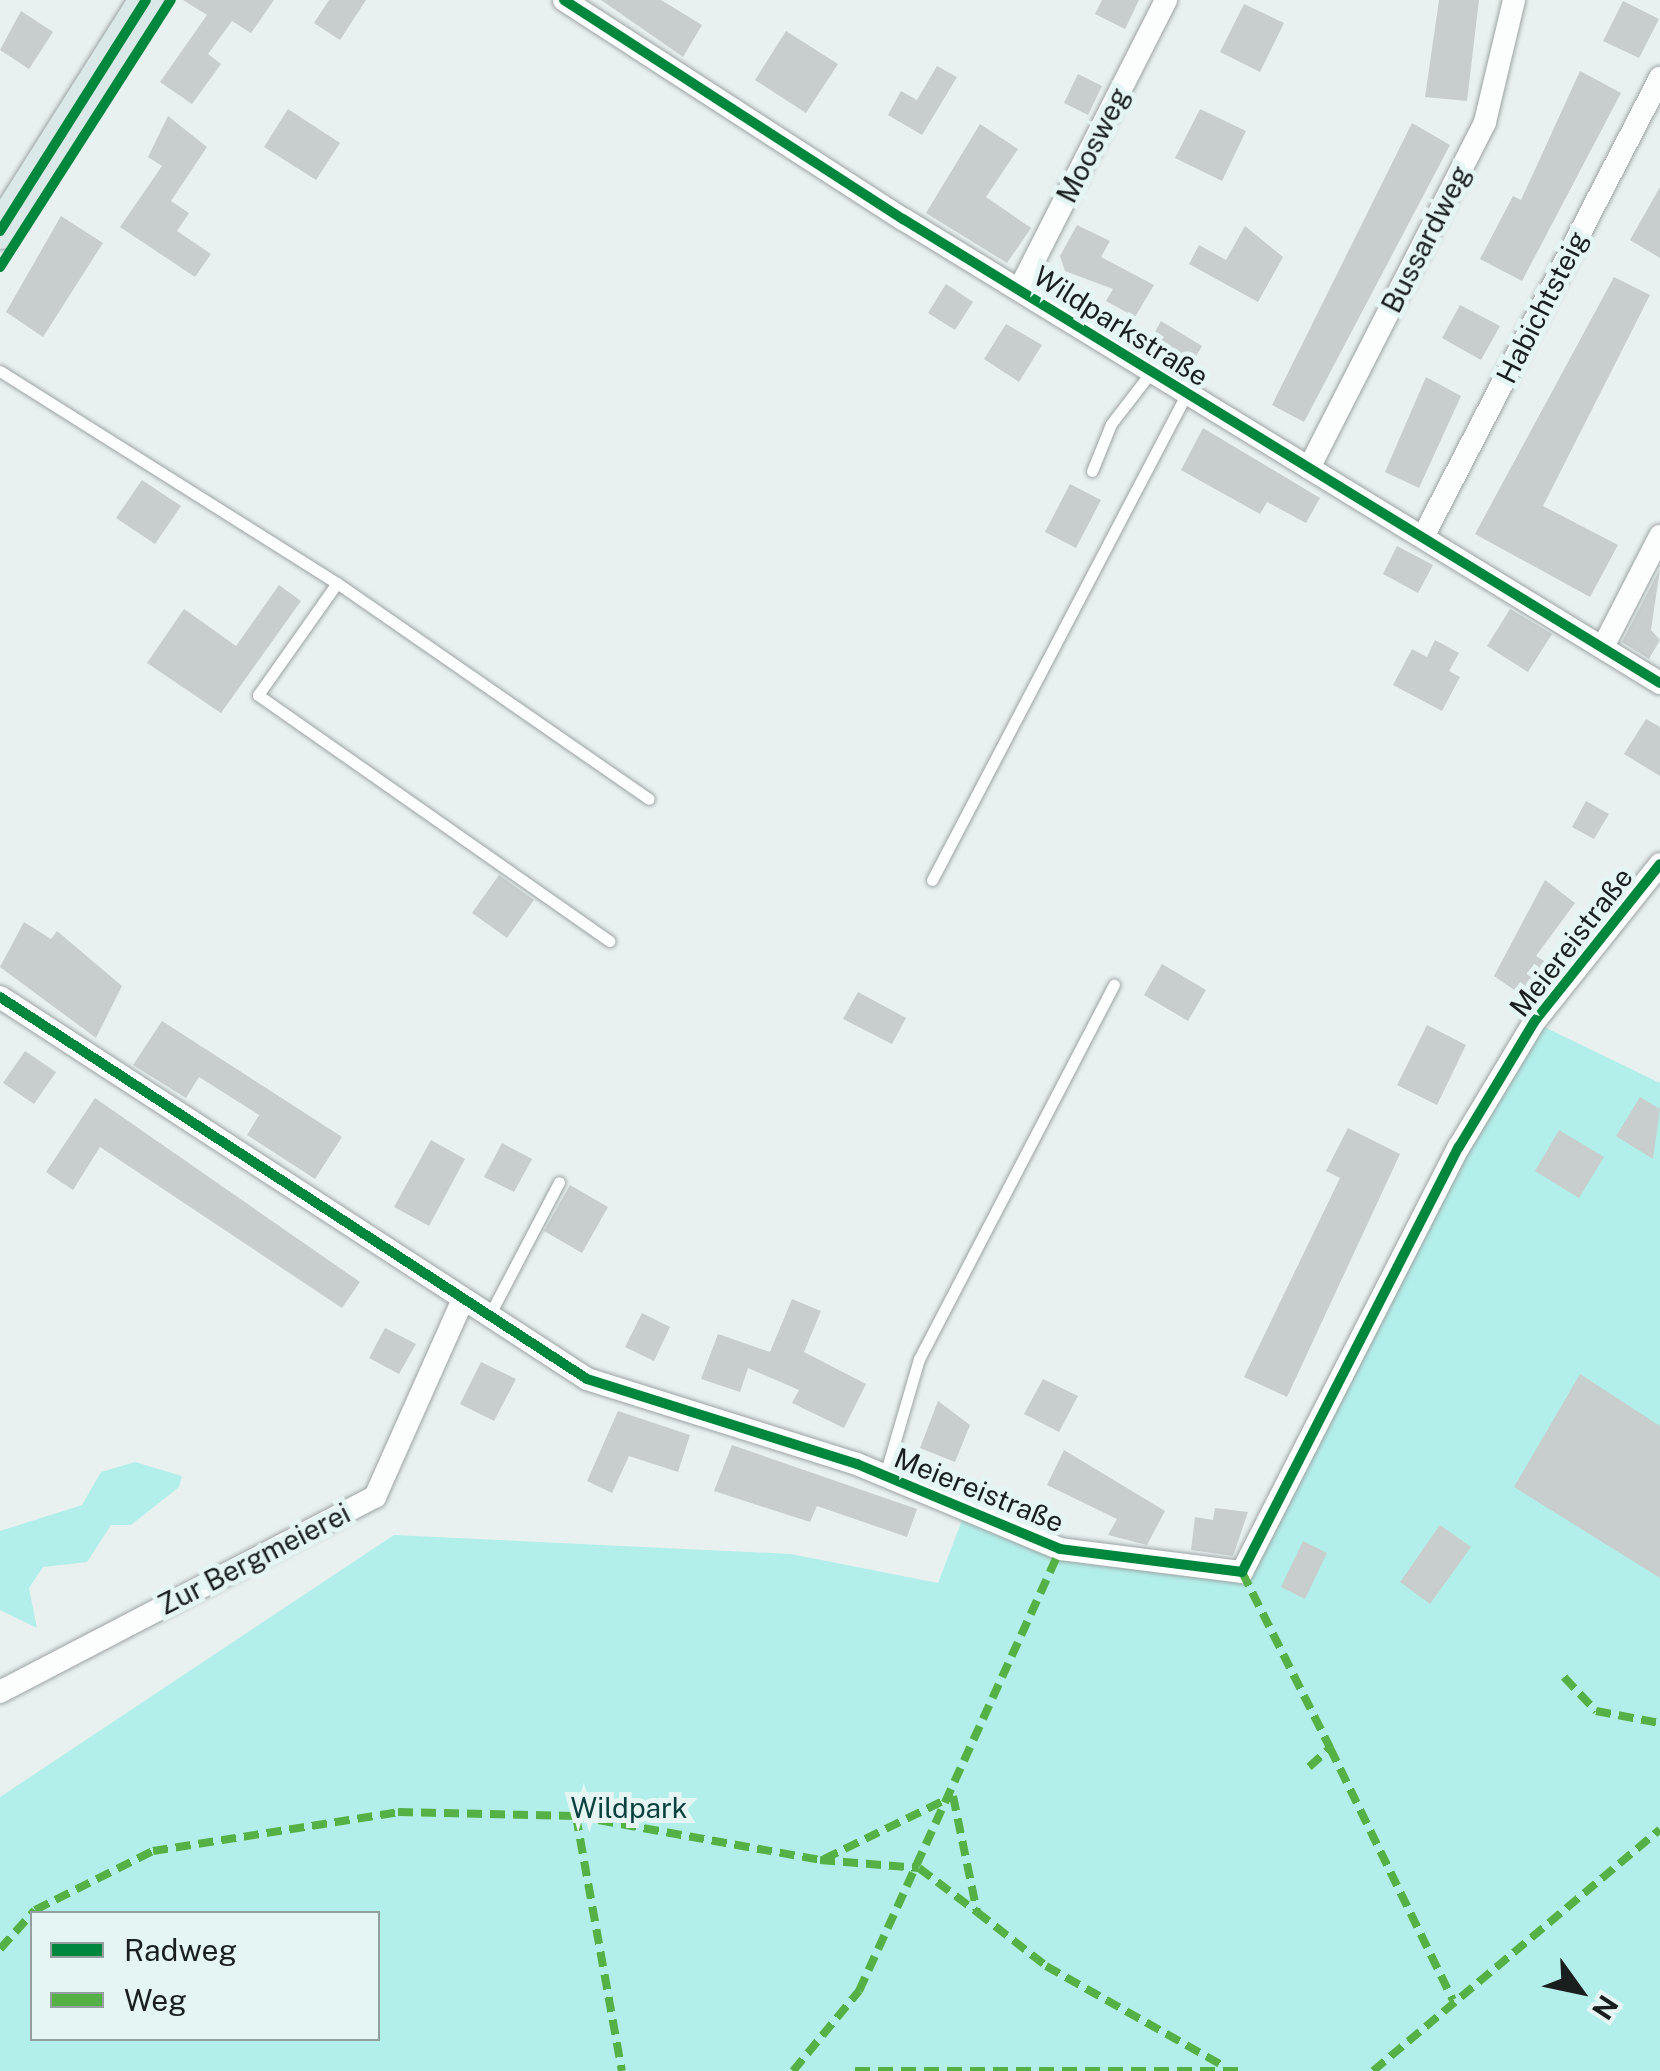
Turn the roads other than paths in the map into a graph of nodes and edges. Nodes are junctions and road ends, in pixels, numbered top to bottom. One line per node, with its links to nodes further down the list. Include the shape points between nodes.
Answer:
1 (146, 0): 6 (main road)
2 (564, 0): 7 (street, Wildparkstraße)
3 (1166, 0): 7 (street, Moosweg)
4 (1514, 0): 11 (street, Bussardweg, via 1485,122)
5 (1660, 78): 14 (street, Habichtsteig)
6 (0, 231)
7 (1020, 290): 9 (street, Wildparkstraße)
8 (0, 371): 15 (lane)
9 (1152, 371): 10 (street, Wildparkstraße); 12 (lane, via 1111,424)
10 (1187, 393): 11 (street, Wildparkstraße); 20 (lane)
11 (1309, 468): 14 (street, Wildparkstraße)
12 (1092, 470)
13 (1660, 536): 16 (street)
14 (1423, 537): 16 (street, Wildparkstraße)
15 (337, 584): 18 (lane); 21 (lane, via 258,695)
16 (1603, 647): 17 (street, Wildparkstraße)
17 (1660, 683)
18 (649, 799)
19 (1660, 864): 27 (street, Meiereistraße, via 1534,1022 1469,1132 1242,1572 1080,1554)
20 (932, 880)
21 (609, 941)
22 (1114, 984): 27 (lane, via 919,1359)
23 (0, 998): 25 (street, Meiereistraße)
24 (559, 1182): 26 (lane)
25 (460, 1304): 26 (street, Meiereistraße); 28 (street, Zur Bergmeierei, via 375,1497)
26 (488, 1320): 27 (street, Meiereistraße, via 635,1398)
27 (885, 1475)
28 (0, 1692)

